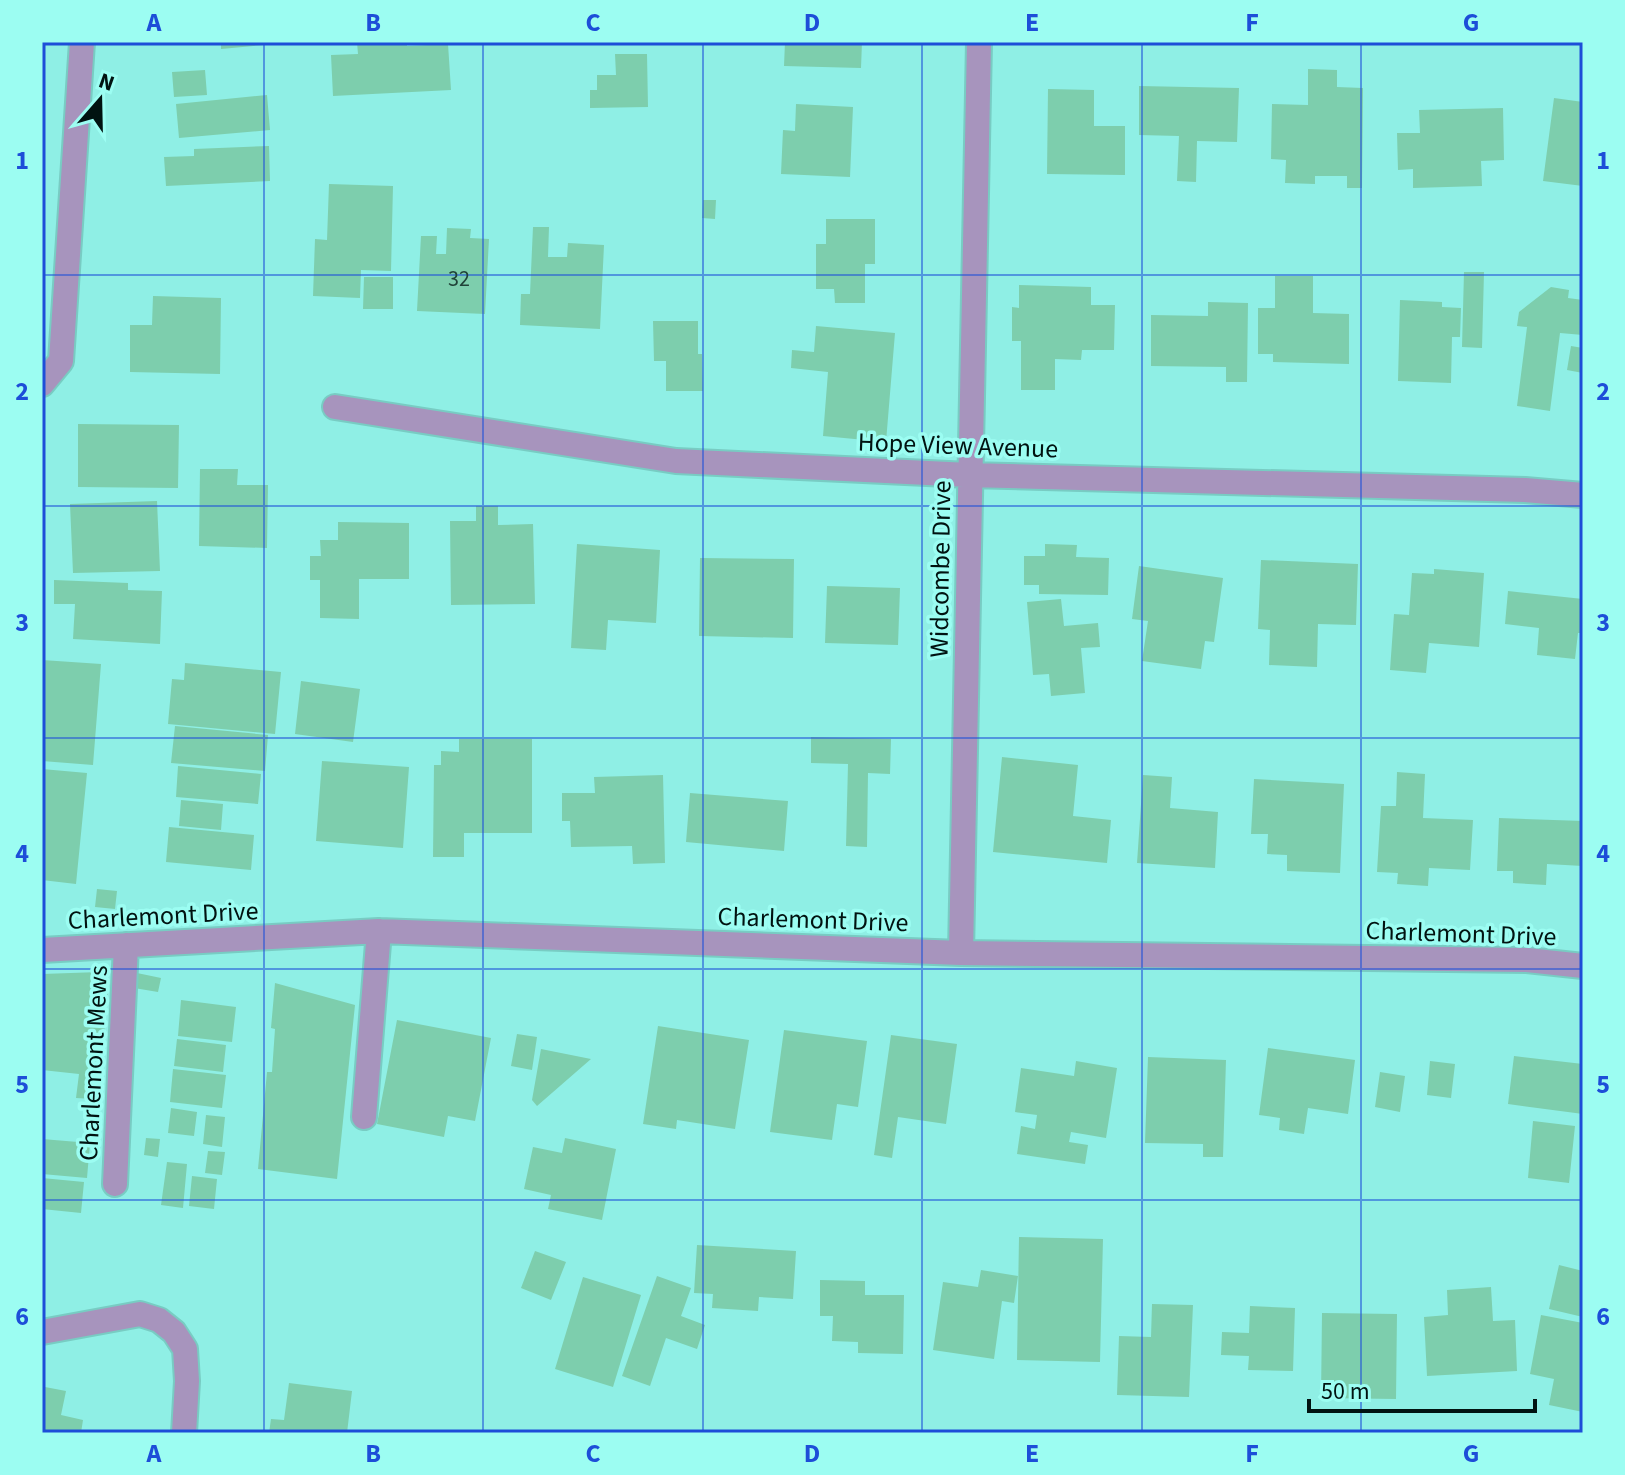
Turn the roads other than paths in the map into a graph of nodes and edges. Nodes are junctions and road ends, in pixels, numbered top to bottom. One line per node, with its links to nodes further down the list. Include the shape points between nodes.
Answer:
1 (82, 42): 3 (street, via 61,361)
2 (979, 42): 5 (street, Widcombe Drive)
3 (42, 384)
4 (335, 407): 5 (street, Hope View Avenue, via 676,461)
5 (969, 475): 6 (street, Hope View Avenue); 10 (street, Widcombe Drive)
6 (1583, 495)
7 (379, 931): 8 (street, Charlemont Drive); 10 (street, Charlemont Drive); 12 (street)
8 (126, 945): 9 (street, Charlemont Drive); 13 (street, Charlemont Mews)
9 (42, 950)
10 (961, 953): 11 (street, Charlemont Drive, via 1527,960)
11 (1583, 966)
12 (364, 1117)
13 (115, 1184)
14 (42, 1332): 15 (street, via 140,1314 159,1320 185,1349)
15 (184, 1433)

